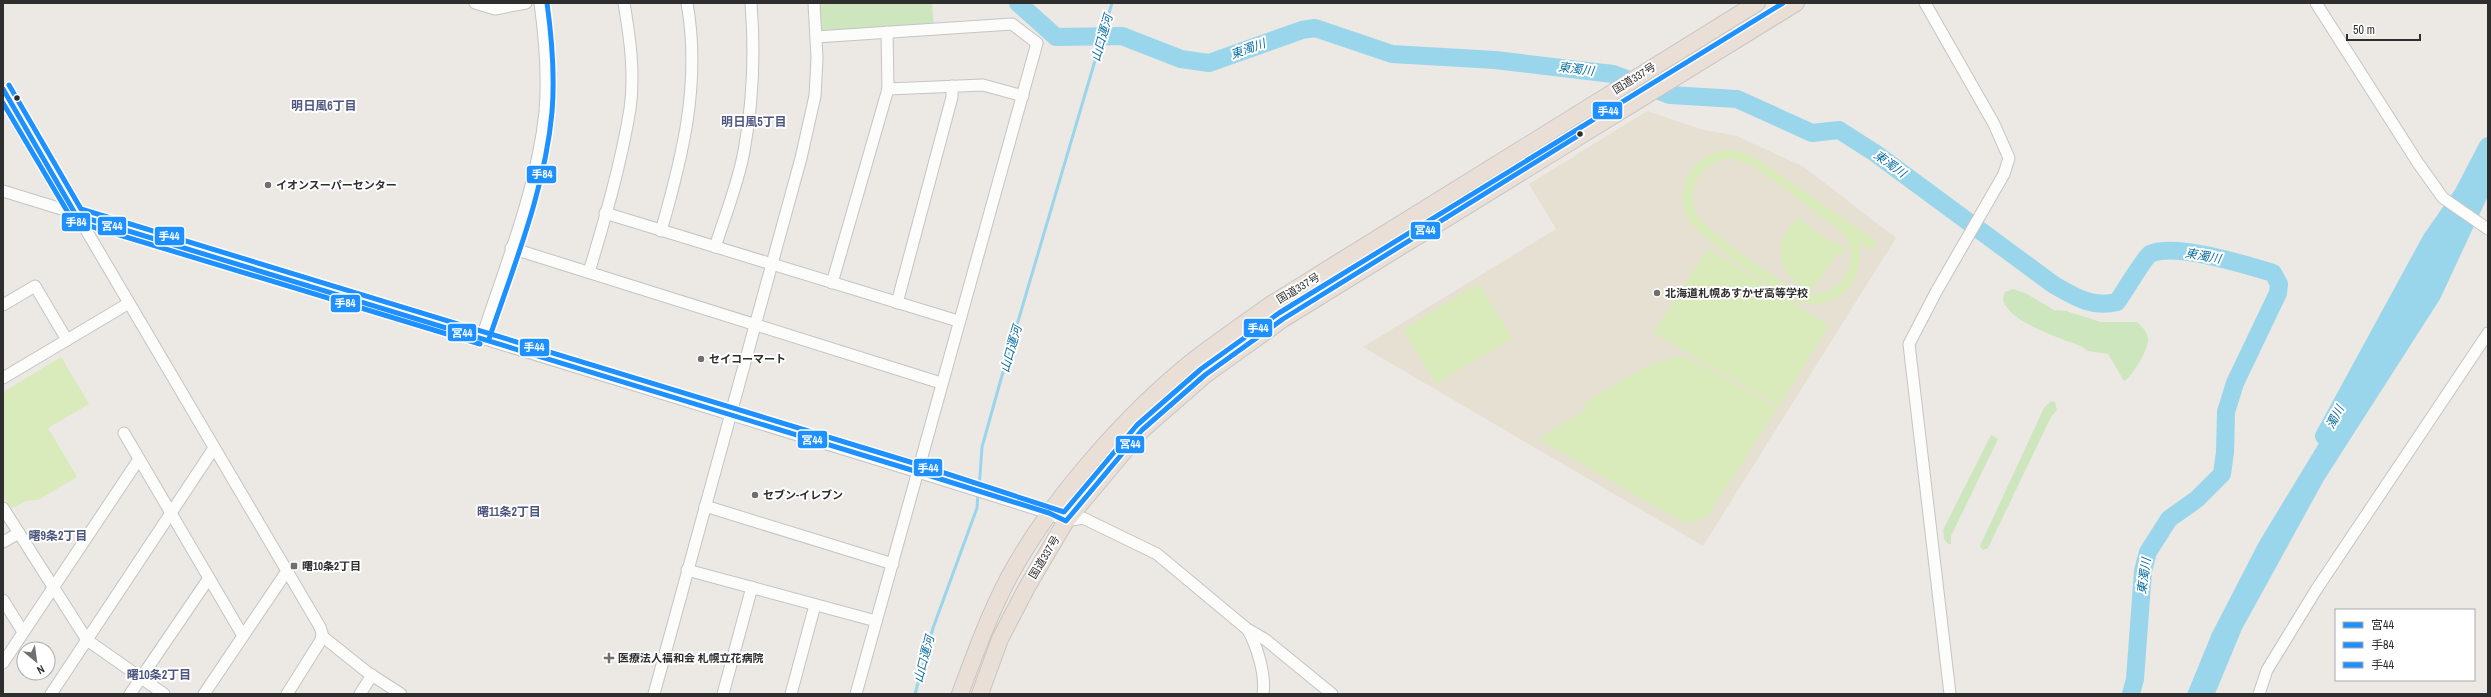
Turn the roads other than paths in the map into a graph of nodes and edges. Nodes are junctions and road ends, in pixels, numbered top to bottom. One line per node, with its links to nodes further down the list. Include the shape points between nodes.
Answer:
1 (475, 3): 2 (street, via 495,9)
2 (526, 3)
3 (540, 3): 23 (street, via 546,55 545,113 528,190)
4 (624, 3): 19 (street, via 632,71 630,108)
5 (688, 3): 22 (street, via 694,45 693,79 682,151)
6 (751, 3): 24 (street, via 755,63 748,127 744,153)
7 (814, 3): 13 (street)
8 (1757, 3): 46 (highway, 国道337号, via 1270,305 1200,356 1129,419)
9 (1796, 3): 47 (highway, 国道337号, via 1283,319 1205,375 1142,430)
10 (1926, 3): 82 (street, via 1997,130 2009,158 2004,174 1910,339 1908,350)
11 (2316, 3): 21 (street, via 2418,163 2444,198)
12 (887, 32): 13 (street); 16 (street); 17 (street, via 1012,24 1037,43)
13 (816, 37): 25 (street, via 815,96 801,158)
14 (952, 86): 16 (street); 17 (street, via 983,85); 28 (street, via 952,97)
15 (3, 88): 20 (street)
16 (888, 89): 27 (street)
17 (1022, 96): 31 (street)
18 (3, 191): 20 (street)
19 (605, 213): 22 (street); 26 (street)
20 (76, 215): 29 (street); 34 (street)
21 (2488, 229)
22 (661, 231): 24 (street)
23 (511, 248): 26 (street); 34 (street)
24 (715, 248): 25 (street)
25 (771, 265): 27 (street); 32 (street)
26 (589, 272): 32 (street)
27 (832, 283): 28 (street)
28 (897, 302): 31 (street)
29 (129, 303): 35 (street); 40 (street)
30 (3, 305): 35 (street, via 35,286)
31 (958, 321): 37 (street)
32 (755, 323): 37 (street); 38 (street)
33 (2488, 333): 83 (street, via 2316,590 2267,670)
34 (482, 337): 38 (street)
35 (67, 340): 36 (street)
36 (3, 378)
37 (941, 383): 42 (street)
38 (730, 413): 42 (street); 43 (street)
39 (124, 433): 41 (street)
40 (214, 448): 45 (street); 52 (street)
41 (139, 459): 45 (street); 55 (street)
42 (918, 472): 46 (street); 50 (street)
43 (705, 506): 50 (street); 51 (street)
44 (3, 508): 48 (street)
45 (171, 513): 53 (street); 63 (street)
46 (1049, 513): 47 (street); 78 (highway, 国道337号, via 1010,577 984,629)
47 (1066, 521): 59 (street, via 1083,518 1157,554); 79 (highway, 国道337号, via 1027,586 1000,639)
48 (18, 533): 49 (street); 55 (street)
49 (3, 542)
50 (893, 564): 58 (street)
51 (687, 570): 54 (street); 74 (street)
52 (287, 571): 61 (street); 62 (street, via 320,627)
53 (209, 578): 61 (street); 66 (street)
54 (752, 587): 57 (street); 75 (street)
55 (54, 588): 60 (street); 63 (street)
56 (3, 600): 60 (street)
57 (815, 605): 58 (street); 76 (street)
58 (876, 621): 77 (street)
59 (1247, 629): 80 (street, via 1253,639 1265,685); 81 (street, via 1266,640)
60 (23, 632): 64 (street)
61 (242, 636): 70 (street)
62 (322, 636): 65 (street); 71 (street)
63 (87, 640): 66 (street); 67 (street)
64 (3, 664)
65 (372, 675): 72 (street); 73 (street)
66 (141, 678): 68 (street); 69 (street)
67 (51, 694)
68 (130, 694)
69 (164, 694)
70 (204, 694)
71 (287, 694)
72 (360, 694)
73 (401, 694)
74 (654, 694)
75 (723, 694)
76 (791, 694)
77 (856, 694)
78 (960, 694)
79 (980, 694)
80 (1263, 694)
81 (1332, 694)
82 (1950, 694)
83 (2259, 694)

